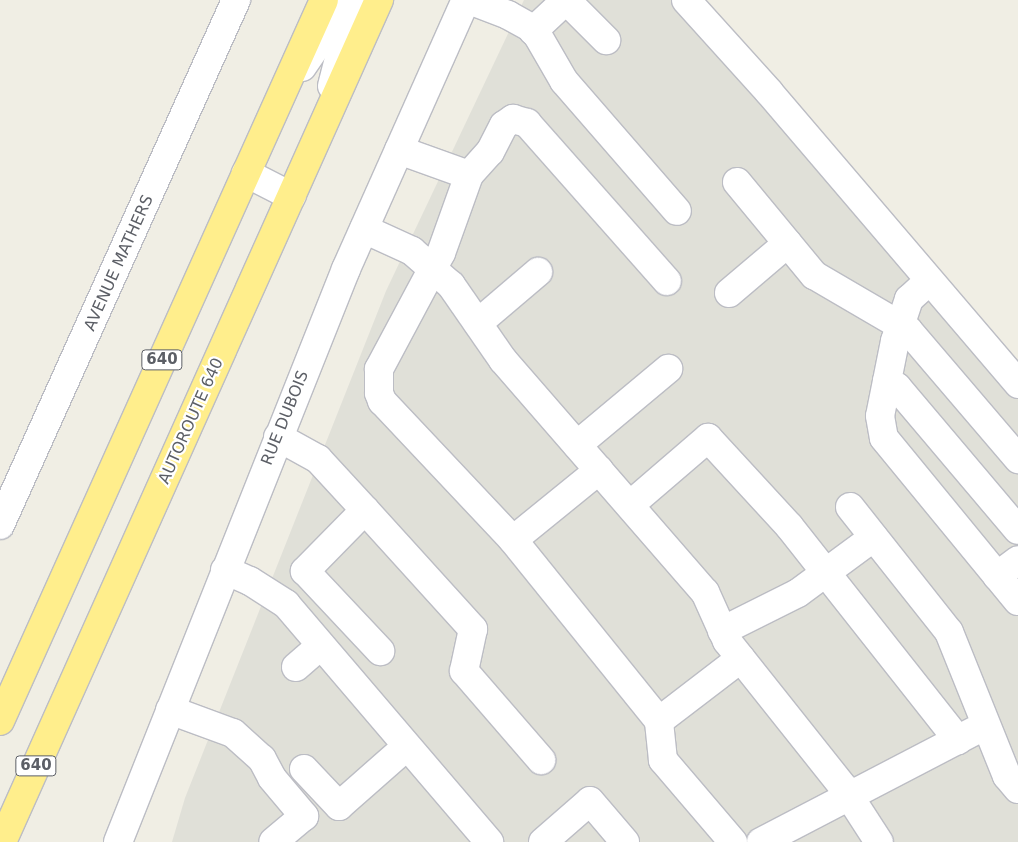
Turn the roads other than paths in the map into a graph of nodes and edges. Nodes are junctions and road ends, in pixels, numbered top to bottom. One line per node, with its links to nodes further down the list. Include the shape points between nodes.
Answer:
1 (236, 0): 38 (street, AVENUE MATHERS)
2 (324, 0): 11 (highway, 640)
3 (348, 0): 11 (street)
4 (354, 0): 12 (street)
5 (380, 0): 12 (highway, AUTOROUTE 640 / 640)
6 (468, 0): 9 (street, via 508,14); 13 (street, RUE DUBOIS)
7 (566, 0): 9 (street); 10 (street)
8 (686, 0): 24 (street, via 769,92)
9 (533, 31): 18 (street, via 564,81)
10 (606, 40)
11 (277, 104): 14 (highway, 640)
12 (322, 129): 17 (highway, AUTOROUTE 640 / 640)
13 (399, 150): 15 (street); 19 (street, RUE DUBOIS)
14 (246, 174): 17 (street); 52 (highway, 640)
15 (469, 175): 21 (street); 23 (street, via 490,152 504,125 513,119 527,123)
16 (737, 182): 20 (street)
17 (292, 196): 61 (highway, AUTOROUTE 640 / 640)
18 (677, 211)
19 (364, 228): 21 (street, via 412,251); 31 (street, RUE DUBOIS)
20 (788, 243): 25 (street); 27 (street, via 820,280)
21 (434, 267): 26 (street); 41 (street, via 379,369 379,393 389,409)
22 (538, 272): 26 (street)
23 (667, 281)
24 (929, 281): 27 (street, via 909,299); 30 (street)
25 (729, 293)
26 (478, 323): 32 (street, via 503,360)
27 (900, 324): 29 (street); 33 (street, via 920,342)
28 (668, 368): 32 (street)
29 (887, 381): 39 (street, via 897,387); 42 (street, via 880,416 889,447)
30 (1018, 384)
31 (278, 438): 37 (street, via 318,460); 43 (street, RUE DUBOIS)
32 (577, 445): 34 (street)
33 (1018, 459)
34 (599, 470): 35 (street); 41 (street)
35 (630, 505): 44 (street, via 708,438 789,526); 46 (street, via 705,592)
36 (850, 507): 40 (street)
37 (365, 510): 48 (street, via 305,571); 57 (street, via 473,629 464,671)
38 (0, 525)
39 (1018, 530)
40 (874, 537): 44 (street); 54 (street, via 949,632)
41 (513, 540): 53 (street)
42 (1008, 568): 45 (street)
43 (225, 570): 47 (street, via 250,581 286,604); 51 (street, RUE DUBOIS)
44 (824, 574): 46 (street, via 798,593); 55 (street)
45 (1018, 601)
46 (722, 631): 49 (street)
47 (320, 646): 50 (street); 56 (street)
48 (380, 651)
49 (740, 658): 53 (street); 60 (street)
50 (296, 666)
51 (170, 710): 62 (street, RUE DUBOIS); 63 (street, via 233,733 262,759 272,778 304,816)
52 (0, 721)
53 (659, 721): 67 (street, via 663,760)
54 (986, 725): 55 (street); 59 (street, via 1007,776)
55 (958, 740): 60 (street)
56 (406, 747): 58 (street, via 339,806); 64 (street)
57 (541, 760)
58 (304, 769)
59 (1018, 789)
60 (850, 797): 68 (street); 69 (street)
61 (2, 842)
62 (118, 842)
63 (273, 842)
64 (489, 842)
65 (543, 842): 66 (street, via 590,801)
66 (625, 842)
67 (733, 842)
68 (761, 842)
69 (879, 842)

